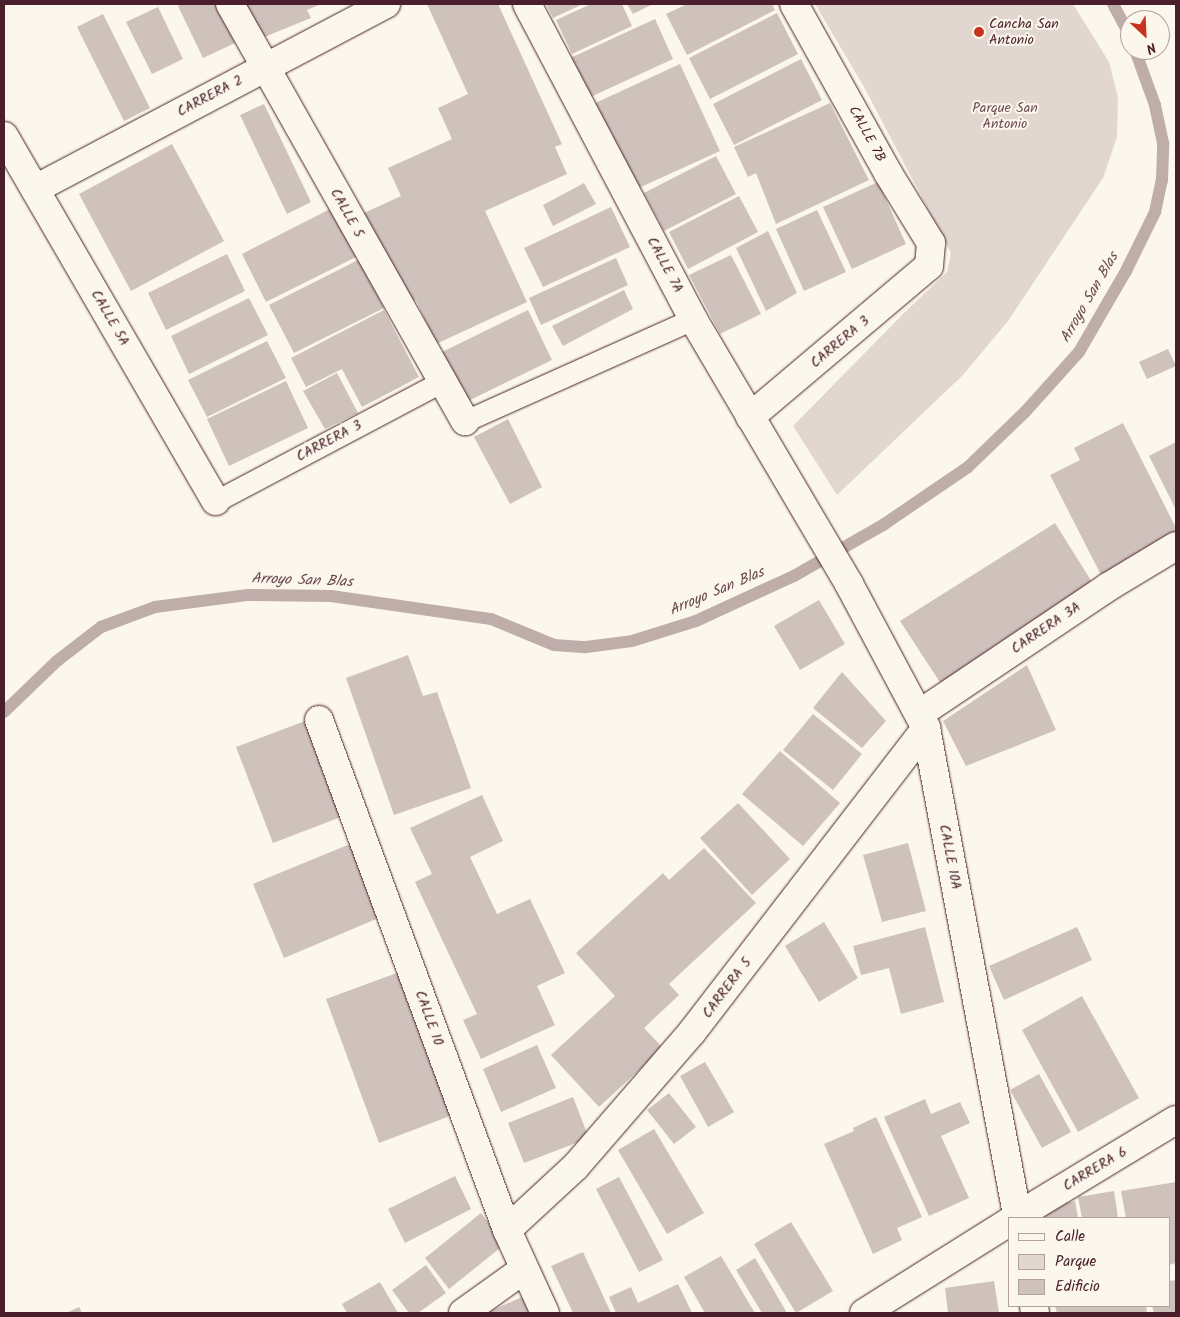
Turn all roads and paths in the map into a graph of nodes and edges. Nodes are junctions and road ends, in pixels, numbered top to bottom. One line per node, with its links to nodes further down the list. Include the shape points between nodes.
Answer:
1 (230, 4): 5 (street, CALLE 5)
2 (386, 4): 5 (street, CARRERA 2)
3 (526, 4): 9 (street, CALLE 7A)
4 (794, 4): 8 (street, CALLE 7B, via 930,243)
5 (265, 67): 7 (street, CARRERA 2); 10 (street, CALLE 5)
6 (4, 136): 7 (street, CALLE 5A)
7 (35, 189): 13 (street, CALLE 5A)
8 (929, 266): 11 (street, CARRERA 3)
9 (694, 319): 11 (street, CALLE 7A); 12 (lane)
10 (442, 382): 12 (street, CALLE 5); 13 (lane, CARRERA 3)
11 (750, 417): 14 (street, CALLE 7A)
12 (465, 421)
13 (216, 500)
14 (812, 522): 17 (street, CALLE 10A)
15 (1176, 546): 17 (street, CARRERA 3A, via 1108,587)
16 (319, 720): 22 (street, CALLE 10)
17 (922, 721): 19 (street, CALLE 10A); 22 (street, CARRERA 5, via 692,1032 576,1166)
18 (1176, 1120): 20 (street, CARRERA 6)
19 (1014, 1217)
20 (1017, 1217)
21 (1008, 1223): 26 (street, CARRERA 6)
22 (507, 1230): 23 (street, CALLE 10)
23 (523, 1270): 24 (street); 25 (street, CALLE 10)
24 (463, 1313)
25 (545, 1313)
26 (864, 1313)

